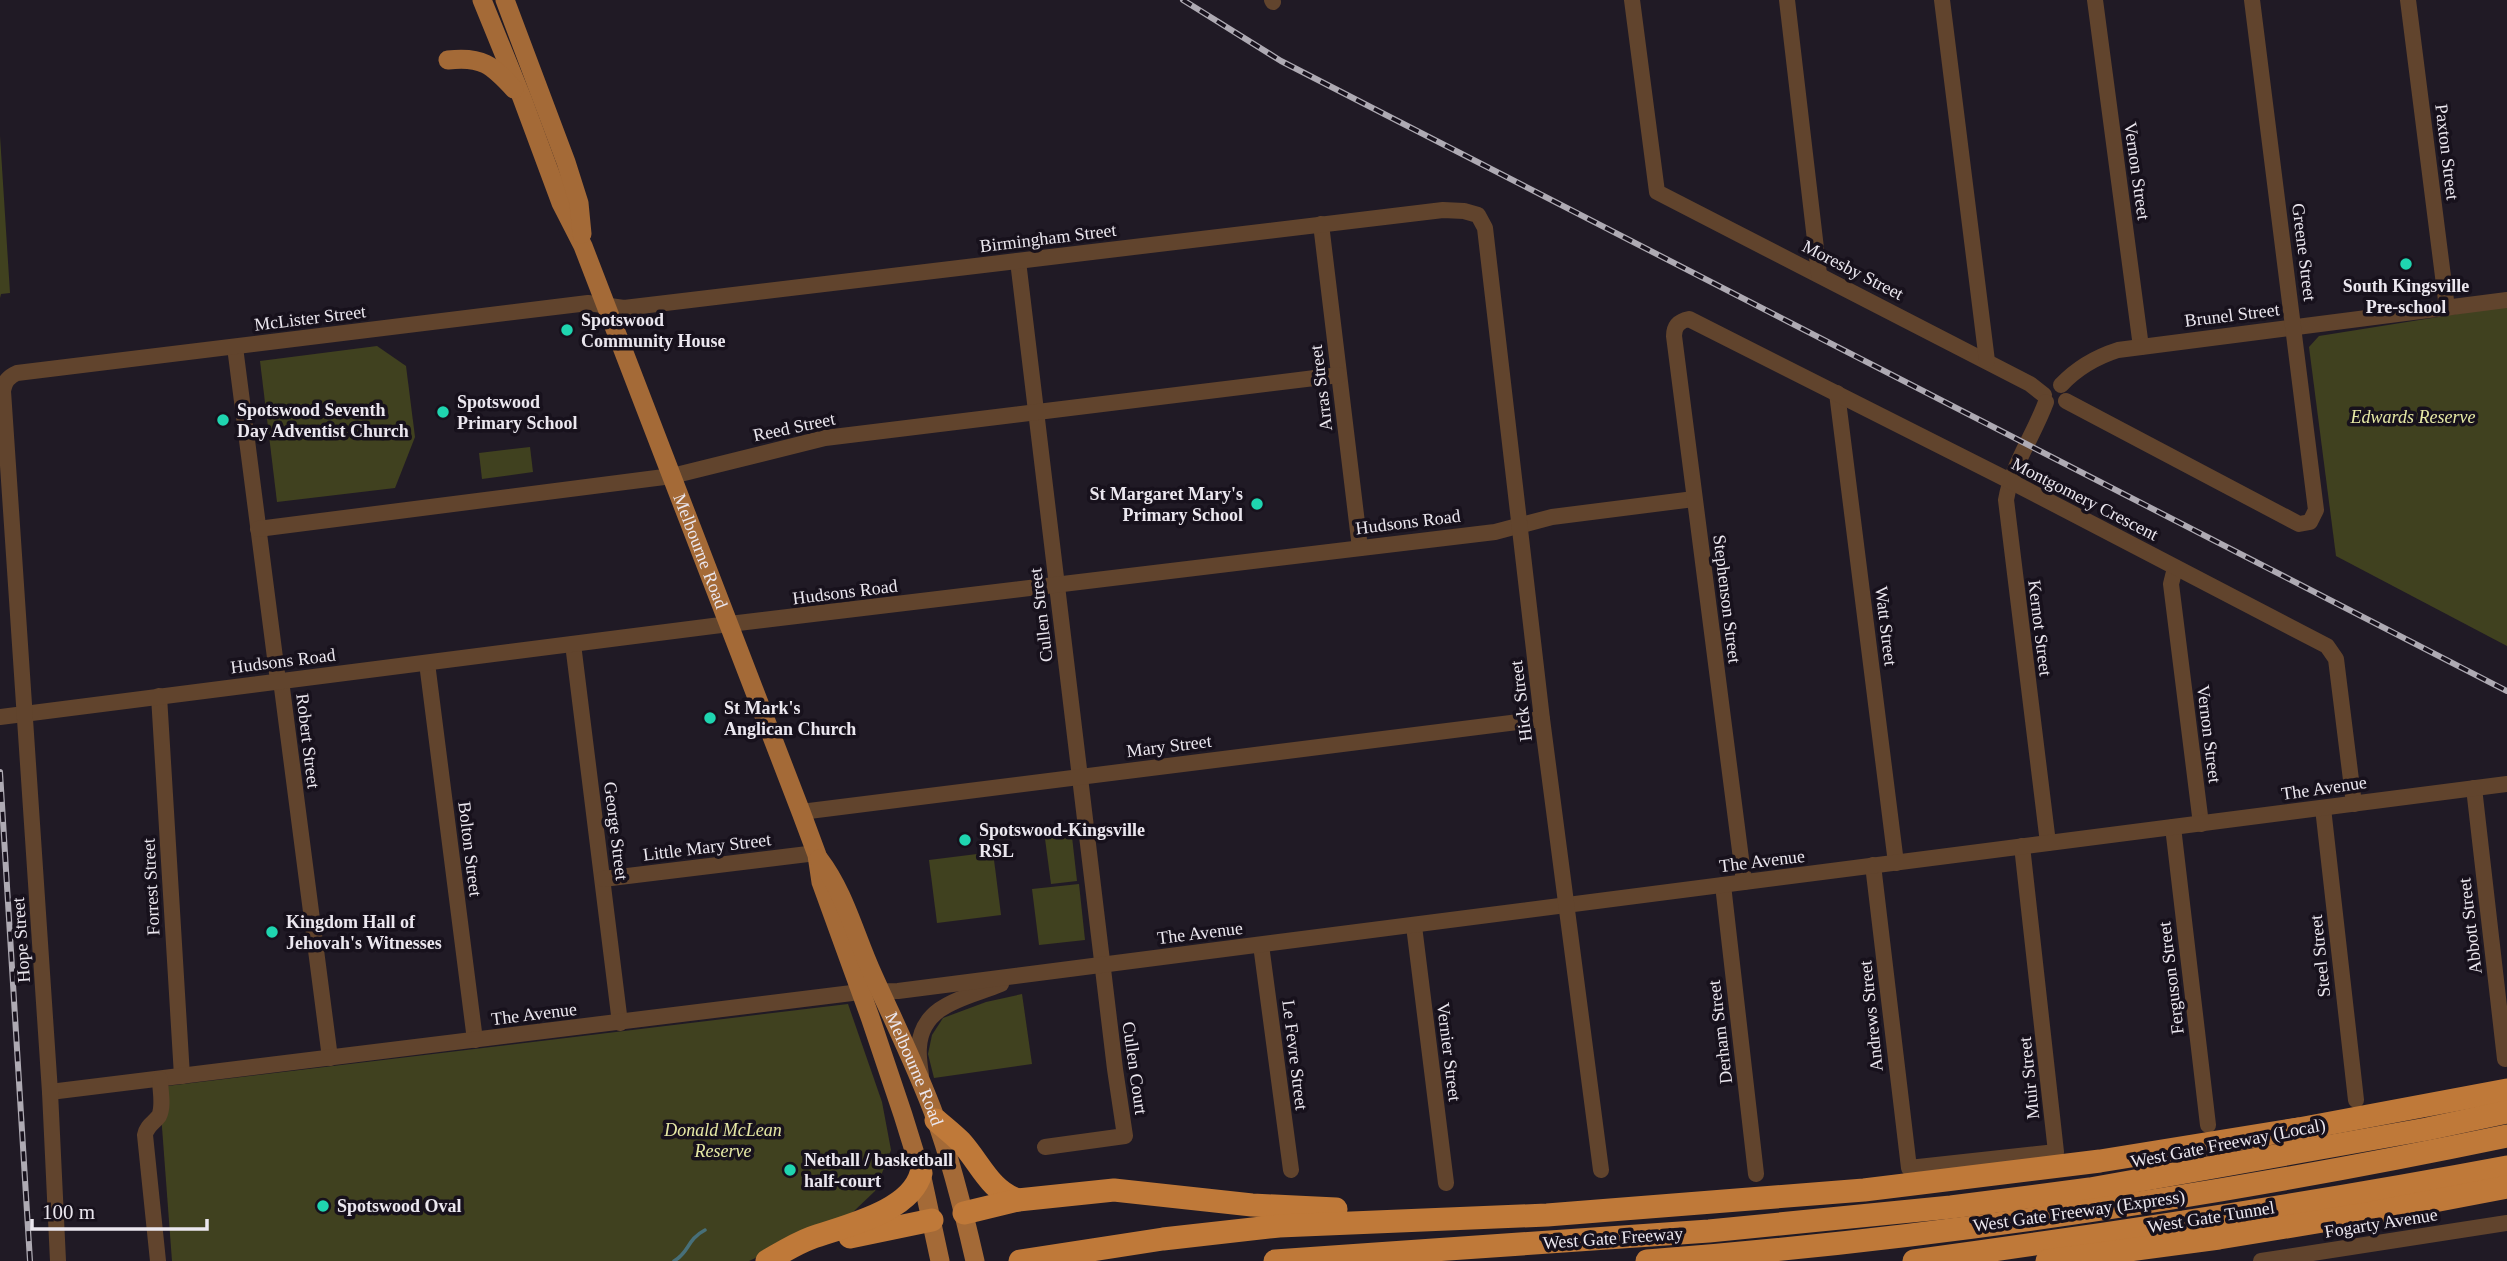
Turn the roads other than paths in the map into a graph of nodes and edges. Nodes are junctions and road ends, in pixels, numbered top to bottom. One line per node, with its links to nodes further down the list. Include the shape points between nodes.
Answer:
1 (482, 0): 10 (main road, Melbourne Road)
2 (505, 0): 13 (main road, Melbourne Road, via 579,203)
3 (1632, 0): 15 (street, Moresby Street, via 1657,192)
4 (1787, 0): 15 (street)
5 (1942, 0): 23 (street)
6 (2095, 0): 21 (street, Vernon Street)
7 (2252, 0): 20 (street, Greene Street)
8 (2408, 0): 18 (street, Paxton Street)
9 (448, 61): 10 (main road, via 482,61)
10 (522, 97): 13 (main road, Melbourne Road, via 561,203)
11 (1321, 224): 12 (street, Birmingham Street, via 1444,210 1478,215); 14 (street, Birmingham Street); 25 (street, Arras Street)
12 (1485, 228): 33 (street, Hick Street)
13 (583, 246): 17 (main road, Melbourne Road)
14 (1018, 261): 17 (street, Birmingham Street, via 624,308); 28 (street, Cullen Street)
15 (1819, 274): 23 (street, Moresby Street)
16 (2507, 300): 18 (street, Brunel Street)
17 (607, 306): 22 (street, McLister Street, via 588,303); 29 (main road, Melbourne Road)
18 (2448, 308): 20 (street, Brunel Street)
19 (1679, 323): 26 (street, Montgomery Crescent, via 1694,320); 31 (street, Stephenson Street, via 1674,336)
20 (2294, 327): 21 (street, Brunel Street); 32 (street, Greene Street)
21 (2141, 346): 27 (street, Brunel Street, via 2102,355 2074,371)
22 (235, 347): 24 (street, McLister Street); 34 (street, Robert Street)
23 (1987, 361): 27 (street, Moresby Street)
24 (17, 373): 43 (street, Hope Street, via 7,379 3,391)
25 (1339, 375): 28 (street, Reed Street); 35 (street, Arras Street)
26 (1837, 393): 30 (street, Montgomery Crescent); 57 (street, Watt Street)
27 (2055, 396): 30 (street, Kernot Street); 32 (street, Moresby Street, via 2299,524 2310,522)
28 (1036, 413): 29 (street, Reed Street, via 825,438); 37 (street, Cullen Street)
29 (672, 476): 34 (street, Reed Street); 38 (main road, Melbourne Road)
30 (2010, 481): 36 (street, Montgomery Crescent); 54 (street, Kernot Street, via 2007,517)
31 (1694, 499): 33 (street, Hudsons Road); 60 (street, Stephenson Street)
32 (2316, 510)
33 (1520, 525): 35 (street, Hudsons Road); 45 (street, Hick Street)
34 (258, 529): 41 (street, Robert Street)
35 (1360, 548): 37 (street, Hudsons Road)
36 (2175, 568): 49 (street, Montgomery Crescent, via 2333,651); 52 (street, Vernon Street, via 2171,584)
37 (1057, 585): 38 (street, Hudsons Road); 46 (street, Cullen Street)
38 (731, 625): 39 (street, Hudsons Road); 51 (main road, Melbourne Road)
39 (572, 644): 40 (street, Hudsons Road); 59 (street, George Street)
40 (427, 663): 41 (street, Hudsons Road); 70 (street, Bolton Street)
41 (278, 681): 42 (street, Hudsons Road); 71 (street, Robert Street)
42 (159, 696): 43 (street, Hudsons Road); 73 (street, Forrest Street)
43 (24, 713): 44 (street, Hudsons Road); 77 (street, Hope Street)
44 (0, 716)
45 (1542, 719): 46 (street, Mary Street); 62 (street, Hick Street)
46 (1079, 776): 51 (street, Mary Street); 65 (street, Cullen Street)
47 (2507, 784): 48 (street, The Avenue)
48 (2474, 788): 49 (street, The Avenue); 72 (street, Abbott Street)
49 (2354, 804): 50 (street, The Avenue)
50 (2323, 808): 52 (street, The Avenue); 78 (street, Steel Street)
51 (801, 812): 56 (main road, Melbourne Road)
52 (2201, 824): 53 (street, The Avenue)
53 (2173, 827): 54 (street, The Avenue); 81 (street, Ferguson Street)
54 (2048, 843): 55 (street, The Avenue)
55 (2022, 846): 57 (street, The Avenue); 85 (street, Muir Street, via 2056,1152 1909,1168)
56 (816, 854): 59 (street, Little Mary Street); 67 (main road, Melbourne Road, via 821,883); 68 (main road, Melbourne Road, via 834,879)
57 (1896, 863): 58 (street, The Avenue)
58 (1873, 865): 60 (street, The Avenue); 85 (street, Andrews Street)
59 (603, 879): 69 (street, George Street)
60 (1744, 883): 61 (street, The Avenue)
61 (1723, 885): 62 (street, The Avenue); 90 (street, Derham Street)
62 (1566, 904): 63 (street, The Avenue); 88 (street, Hick Street)
63 (1414, 926): 64 (street, The Avenue); 91 (street, Vernier Street)
64 (1261, 945): 65 (street, The Avenue); 87 (street, Le Fevre Street)
65 (1102, 965): 66 (street, The Avenue); 84 (street, Cullen Court, via 1125,1136)
66 (1022, 975): 68 (street, The Avenue); 75 (street, The Avenue, via 958,998 936,1012 919,1046)
67 (860, 992): 68 (street, The Avenue); 69 (street, The Avenue); 89 (main road, Melbourne Road)
68 (881, 992): 75 (main road, Melbourne Road)
69 (620, 1023): 70 (street, The Avenue)
70 (475, 1040): 71 (street, The Avenue)
71 (330, 1058): 73 (street, The Avenue)
72 (2505, 1059)
73 (182, 1076): 74 (street, The Avenue)
74 (160, 1079): 77 (street, The Avenue); 100 (street, via 161,1107 145,1135)
75 (922, 1082): 80 (main road, Melbourne Road)
76 (2507, 1090): 82 (highway, West Gate Freeway (Local))
77 (50, 1092): 99 (street, Hope Street)
78 (2356, 1100)
79 (2507, 1112): 95 (highway, West Gate Freeway (Express), via 2090,1189)
80 (936, 1120): 93 (highway, via 962,1143 996,1188); 96 (main road, Melbourne Road)
81 (2208, 1125)
82 (2298, 1129): 94 (highway, via 1989,1176); 95 (highway, West Gate Freeway (Local), via 2036,1182)
83 (2507, 1136): 107 (highway, West Gate Freeway (Express), via 2108,1209)
84 (1045, 1147)
85 (1907, 1163)
86 (2507, 1167): 108 (highway, West Gate Tunnel)
87 (1291, 1170)
88 (1601, 1170)
89 (921, 1173): 97 (main road, Melbourne Road); 101 (highway, via 913,1190 879,1214)
90 (1756, 1174)
91 (1446, 1183)
92 (2507, 1187): 109 (highway, via 2302,1224)
93 (1018, 1200): 94 (highway, via 1114,1190 1317,1209); 96 (highway)
94 (1667, 1206): 105 (highway, via 1279,1226)
95 (1951, 1207): 106 (highway, West Gate Freeway, via 1709,1231)
96 (964, 1213): 97 (main road); 104 (main road, Melbourne Road)
97 (932, 1220): 102 (highway, via 856,1236); 103 (main road, Melbourne Road)
98 (2507, 1223): 110 (street, Fogarty Avenue)
99 (58, 1261)
100 (158, 1261)
101 (767, 1261)
102 (774, 1261)
103 (940, 1261)
104 (975, 1261)
105 (1020, 1261)
106 (1275, 1261)
107 (1647, 1261)
108 (1914, 1261)
109 (2047, 1261)
110 (2261, 1261)

